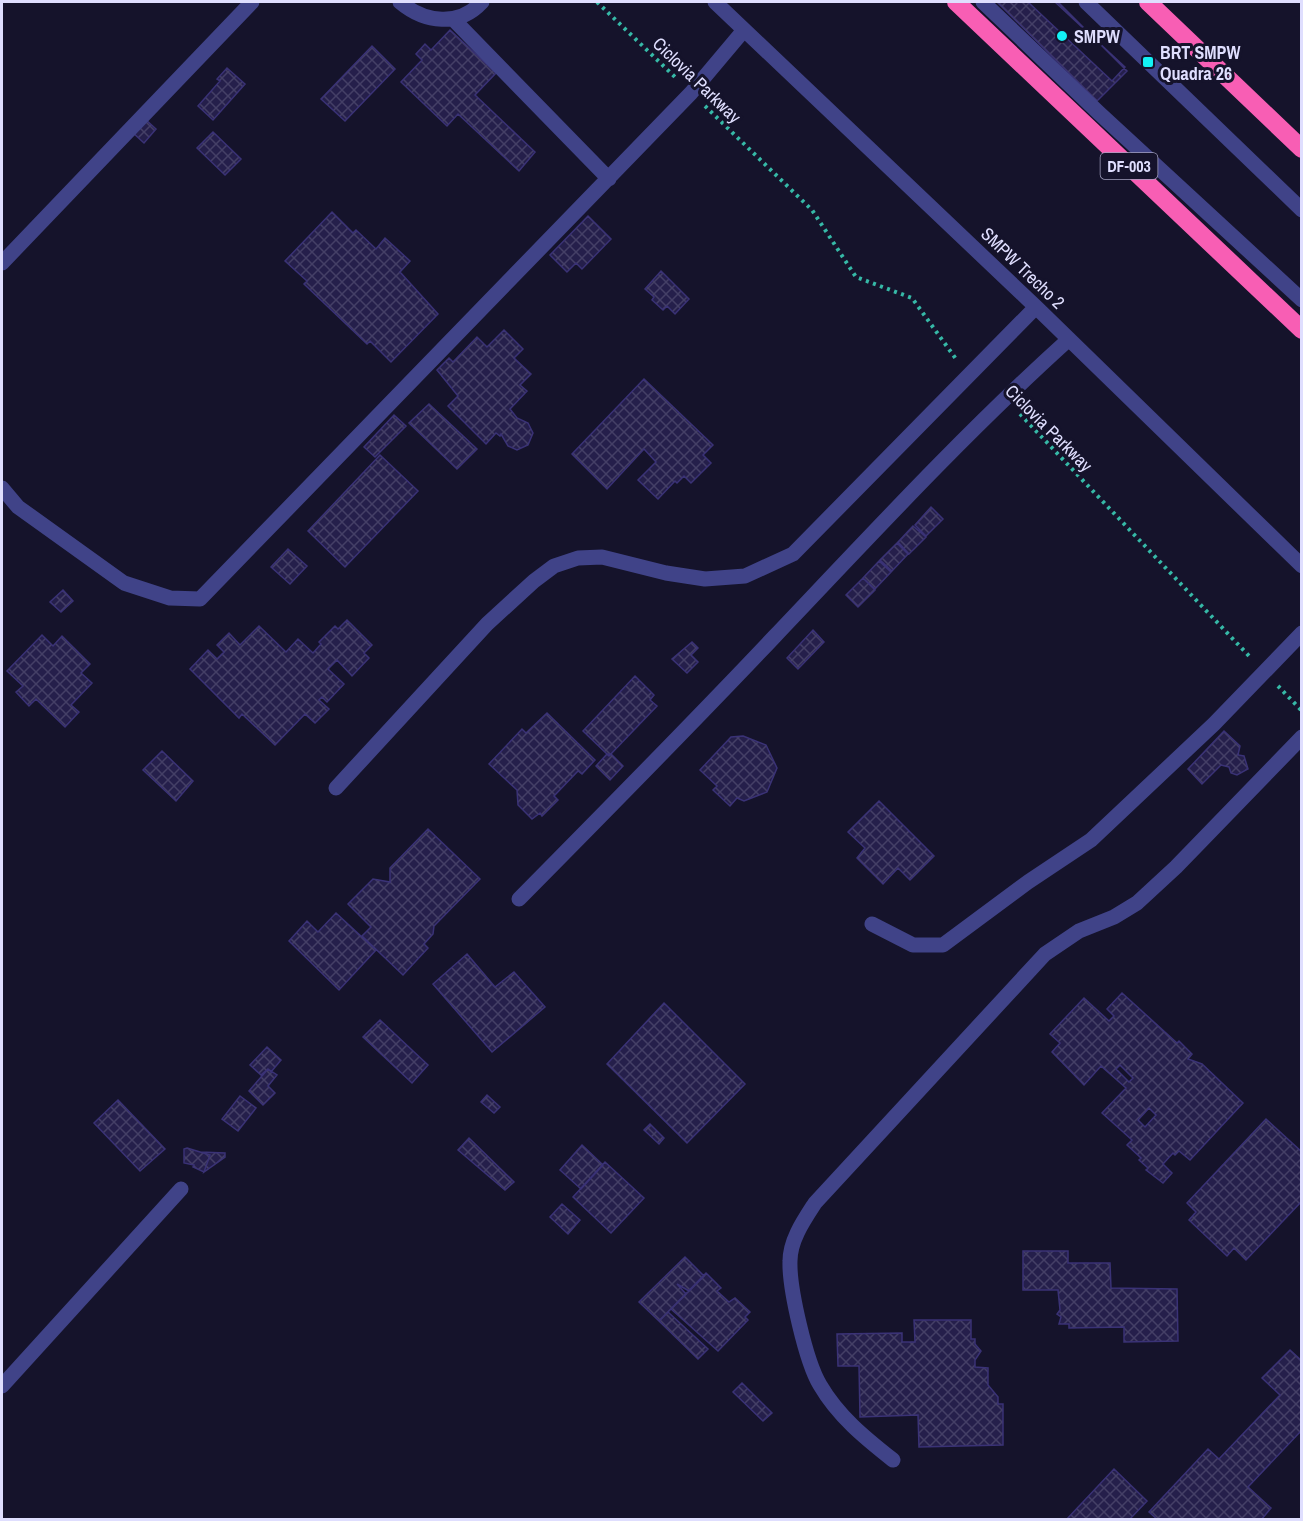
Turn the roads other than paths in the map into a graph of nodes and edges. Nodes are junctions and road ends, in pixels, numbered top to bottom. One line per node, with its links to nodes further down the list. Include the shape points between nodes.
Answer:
1 (252, 2): 14 (street)
2 (400, 2): 9 (street, via 434,19)
3 (482, 2): 9 (street, via 472,12)
4 (715, 2): 10 (street, SMPW Trecho 2)
5 (956, 2): 17 (highway, DF-003)
6 (983, 2): 15 (street)
7 (1086, 2): 13 (street)
8 (1148, 2): 11 (highway)
9 (454, 20): 12 (street)
10 (744, 30): 12 (street, via 692,93); 16 (street, SMPW Trecho 2)
11 (1302, 149)
12 (609, 179): 19 (street, via 200,599 170,598 124,583 18,507)
13 (1302, 210)
14 (2, 263)
15 (1302, 300)
16 (1036, 307): 18 (street, SMPW Trecho 2); 23 (street, via 793,554 745,576 705,579 602,557 578,558 554,566 487,624)
17 (1302, 330)
18 (1068, 340): 20 (street, SMPW Trecho 2); 24 (street, via 1004,398)
19 (2, 488)
20 (1302, 566)
21 (1302, 633): 25 (street, via 1214,724 1091,840 944,945 914,945)
22 (1302, 737): 28 (street, via 1137,903 1079,931 1045,954 814,1203 797,1233 789,1260 807,1350 819,1384 852,1428)
23 (336, 788)
24 (519, 899)
25 (872, 924)
26 (181, 1189): 27 (street)
27 (2, 1386)
28 (892, 1460)

